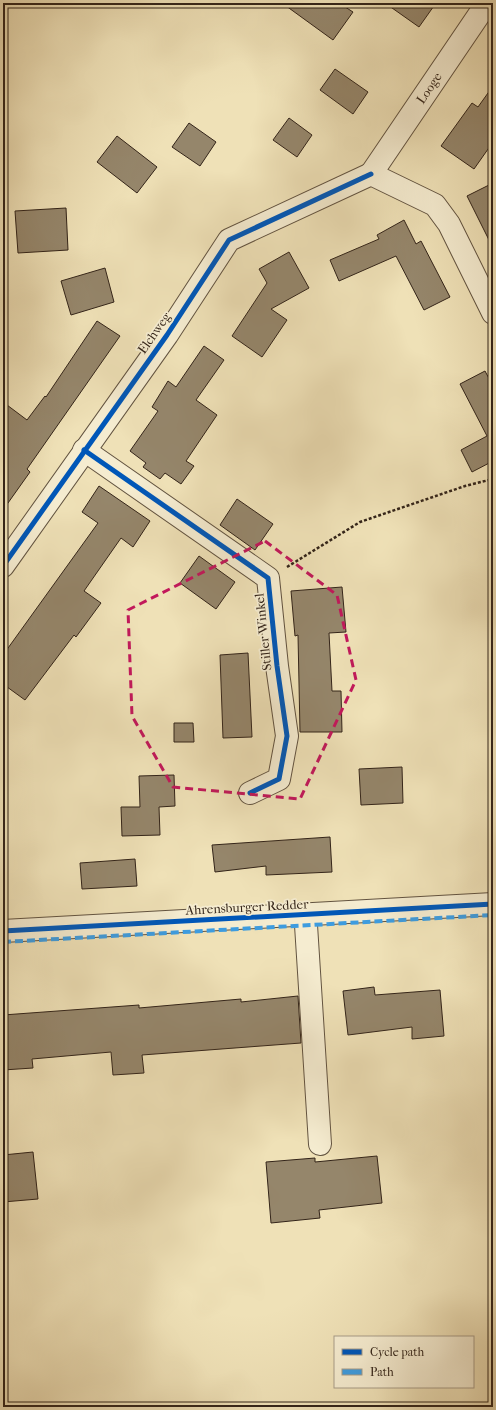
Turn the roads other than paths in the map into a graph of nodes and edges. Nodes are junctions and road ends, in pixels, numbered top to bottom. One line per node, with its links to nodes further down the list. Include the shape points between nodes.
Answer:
1 (487, 3): 2 (street, Looge)
2 (371, 174): 3 (street, via 435,205 449,224); 4 (street, Elchweg, via 229,240 167,335)
3 (493, 313)
4 (84, 450): 5 (street, Elchweg); 6 (street, Stiller Winkel, via 268,578 287,736 279,779)
5 (3, 566)
6 (250, 793)
7 (493, 904): 8 (street, Ahrensburger Redder)
8 (301, 915): 9 (street, Ahrensburger Redder); 10 (street, via 306,925)
9 (3, 931)
10 (320, 1144)

